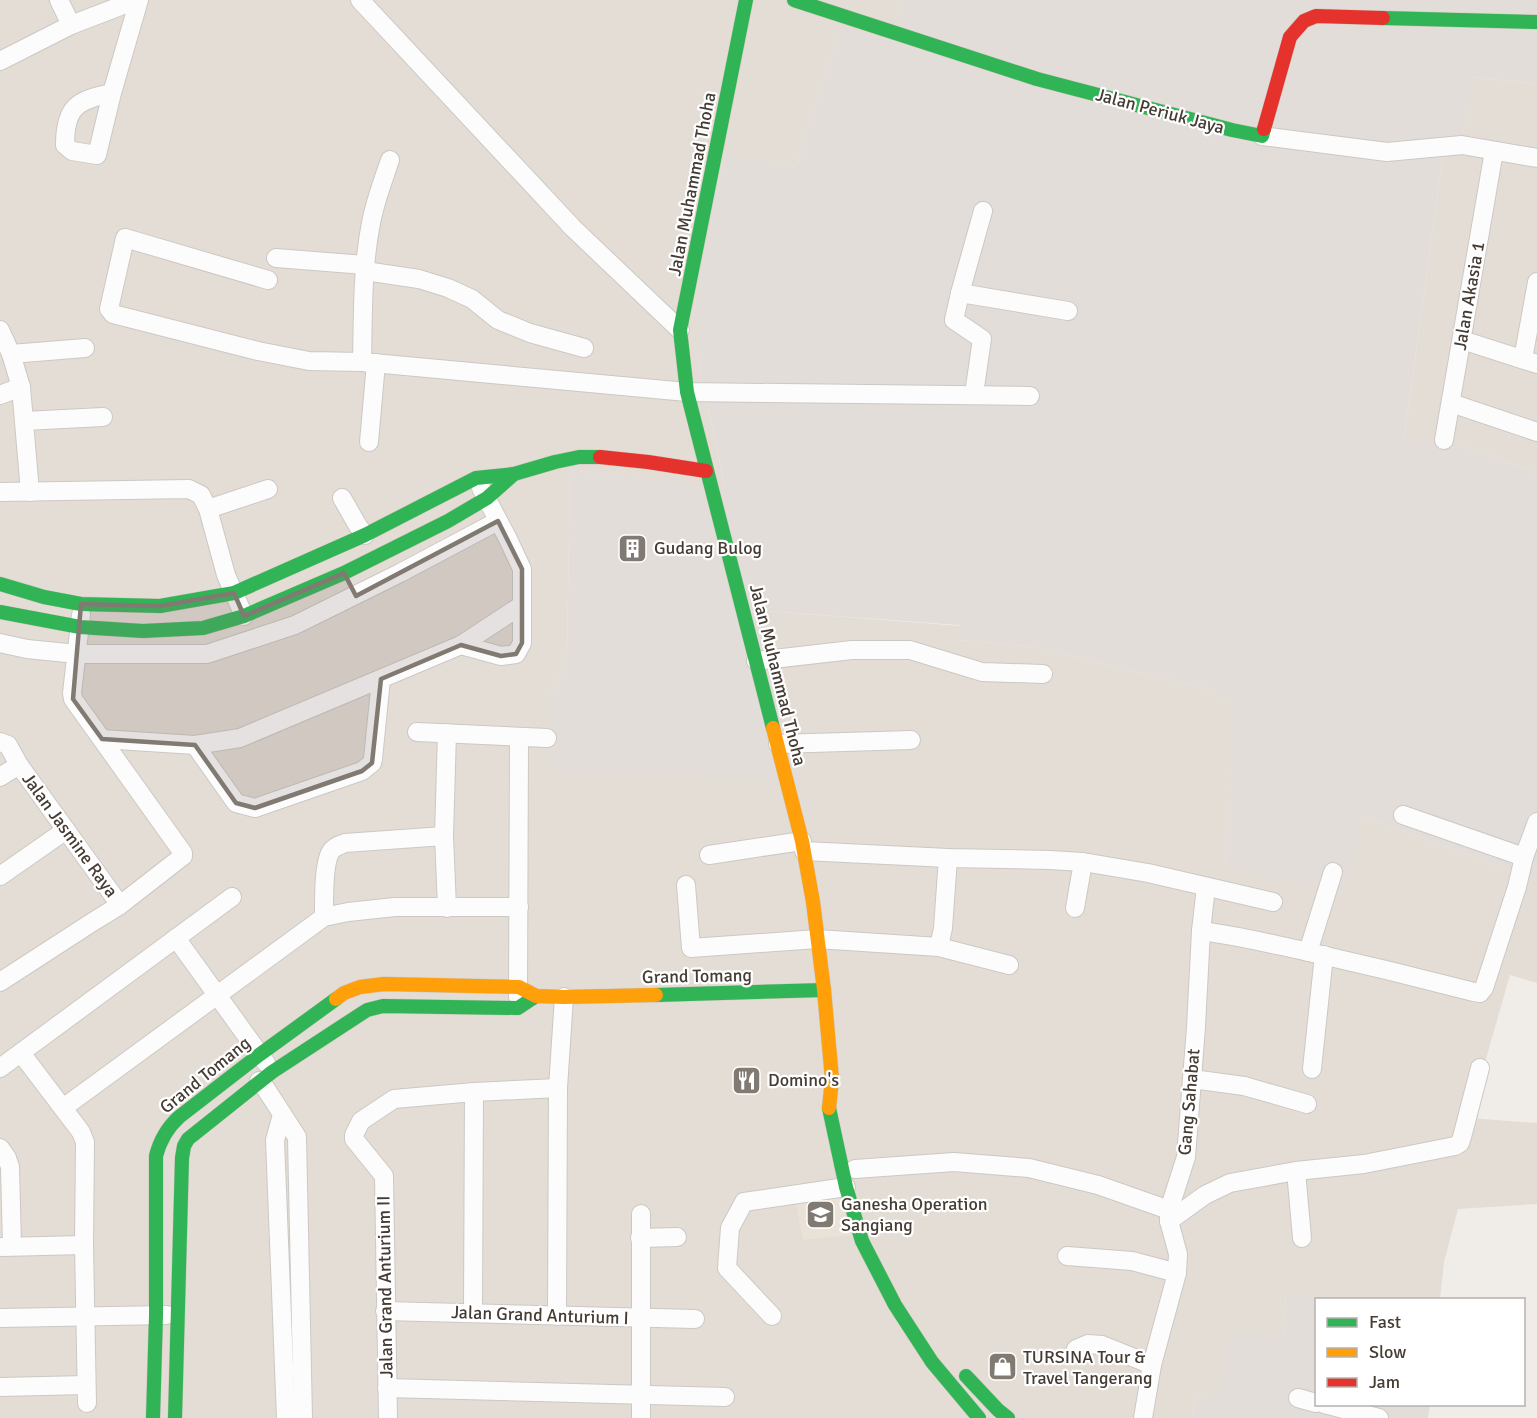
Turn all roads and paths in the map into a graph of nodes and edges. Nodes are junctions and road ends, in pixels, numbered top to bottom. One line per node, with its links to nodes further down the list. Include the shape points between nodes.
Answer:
1 (59, 0): 7 (street)
2 (137, 0): 7 (street); 9 (street)
3 (360, 0): 22 (street, via 573,228)
4 (746, 0): 22 (street, Jalan Muhammad Thoha)
5 (794, 0): 10 (street, Jalan Periuk Jaya, via 1037,79)
6 (1537, 22): 10 (street, via 1316,16 1304,21 1290,37)
7 (71, 25): 8 (street)
8 (0, 61)
9 (112, 93)
10 (1262, 136): 11 (street, Jalan Periuk Jaya, via 1387,152 1462,145)
11 (1494, 151): 12 (street, Jalan Periuk Jaya); 23 (street, Jalan Akasia 1)
12 (1537, 158)
13 (390, 160): 16 (street, via 373,213)
14 (983, 211): 19 (street)
15 (276, 258): 16 (street)
16 (365, 268): 25 (street, via 448,288 472,299 498,320); 28 (street)
17 (268, 280): 28 (street, via 125,238 109,309 113,314 258,351 309,361)
18 (1537, 282): 27 (street)
19 (960, 293): 20 (street); 31 (street, via 954,320 982,339)
20 (1068, 311)
21 (0, 330): 26 (street)
22 (680, 330): 30 (street, Jalan Muhammad Thoha)
23 (1462, 339): 27 (street); 34 (street, Jalan Akasia 1)
24 (85, 348): 26 (street)
25 (584, 348)
26 (11, 354): 29 (street)
27 (1530, 361)
28 (369, 363): 30 (street); 39 (street)
29 (21, 387): 32 (street); 36 (street)
30 (687, 392): 31 (street); 40 (street, Jalan Muhammad Thoha)
31 (975, 394): 33 (street)
32 (0, 395)
33 (1030, 396)
34 (1451, 403): 37 (street); 38 (street, Jalan Akasia 1)
35 (103, 417): 36 (street)
36 (24, 421): 45 (street)
37 (1537, 432)
38 (1444, 440)
39 (369, 442)
40 (706, 471): 41 (street, via 595,456); 65 (street, Jalan Muhammad Thoha)
41 (514, 474): 42 (street); 47 (street)
42 (476, 478): 47 (street); 50 (street)
43 (268, 489): 48 (street)
44 (0, 492): 45 (street)
45 (30, 492): 48 (street, via 189,489 201,495)
46 (342, 498): 50 (street)
47 (487, 498): 49 (street); 51 (street)
48 (208, 509): 53 (street)
49 (498, 521): 54 (street); 56 (street, via 522,568)
50 (365, 536): 53 (street)
51 (344, 573): 54 (street); 58 (street)
52 (0, 584): 55 (street)
53 (234, 593): 55 (street, via 160,606); 58 (street)
54 (356, 596): 64 (street, via 295,624)
55 (81, 604): 59 (street)
56 (522, 604): 62 (street); 62 (street, via 522,643 516,654 501,656)
57 (0, 612): 59 (street)
58 (244, 616): 60 (street)
59 (80, 627): 60 (street, via 143,632); 63 (street)
60 (203, 628): 64 (street)
61 (0, 643): 63 (street)
62 (461, 645): 67 (street)
63 (77, 654): 64 (street); 72 (street, via 73,699)
64 (207, 654)
65 (756, 661): 66 (street, via 852,650 910,650 982,672); 75 (street, Jalan Muhammad Thoha)
66 (1043, 674)
67 (381, 679): 76 (street, via 240,738); 76 (street, via 373,759 362,771 255,808 236,803)
68 (417, 732): 69 (street)
69 (447, 733): 70 (street); 82 (street)
70 (519, 737): 71 (street); 95 (street)
71 (547, 738)
72 (102, 740): 76 (street); 94 (street, via 183,853)
73 (911, 740): 75 (street)
74 (0, 742): 77 (street, Jalan Jasmine Raya, via 8,745)
75 (778, 744): 83 (street, Jalan Muhammad Thoha)
76 (195, 745)
77 (19, 765): 78 (street); 81 (street, Jalan Jasmine Raya)
78 (0, 777)
79 (1402, 815): 85 (street)
80 (1537, 822): 85 (street)
81 (66, 830): 89 (street); 94 (street, Jalan Jasmine Raya)
82 (444, 836): 96 (street); 98 (street, via 345,843 332,850 326,862)
83 (803, 846): 84 (street); 86 (street); 101 (street, Jalan Muhammad Thoha)
84 (709, 855)
85 (1524, 857): 103 (street, via 1480,993)
86 (948, 858): 87 (street); 102 (street)
87 (1083, 862): 91 (street); 97 (street)
88 (1333, 873): 103 (street)
89 (0, 876)
90 (686, 885): 101 (street, via 691,948)
91 (1206, 887): 93 (street); 99 (street, Gang Sahabat)
92 (232, 897): 100 (street)
93 (1273, 902)
94 (120, 905): 105 (street)
95 (519, 907): 96 (street); 106 (street)
96 (447, 908): 98 (street, via 395,907)
97 (1075, 908)
98 (324, 918): 108 (street)
99 (1201, 931): 103 (street); 119 (street, Gang Sahabat)
100 (176, 938): 108 (street); 112 (street)
101 (817, 939): 102 (street); 107 (street, Jalan Muhammad Thoha)
102 (939, 947): 104 (street)
103 (1316, 953): 116 (street)
104 (1009, 965)
105 (0, 982)
106 (519, 987): 109 (street, Grand Tomang); 111 (street); 113 (street, Grand Tomang, via 360,987 344,993)
107 (824, 990): 110 (street, Grand Tomang); 118 (street, Jalan Muhammad Thoha)
108 (218, 995): 113 (street); 124 (street)
109 (536, 996): 110 (street, Grand Tomang); 111 (street)
110 (564, 997): 120 (street)
111 (518, 1008): 117 (street, via 383,1006 367,1010)
112 (21, 1053): 114 (street); 124 (street)
113 (259, 1055): 117 (street); 143 (street, Grand Tomang, via 172,1123 160,1141 156,1156)
114 (0, 1068)
115 (1480, 1068): 129 (street, via 1462,1137 1455,1146 1364,1164)
116 (1312, 1069)
117 (265, 1077): 125 (street, via 266,1089); 142 (street, via 184,1146)
118 (832, 1079): 123 (street, Jalan Muhammad Thoha); 130 (street, Jalan Muhammad Thoha, via 829,1106)
119 (1192, 1079): 122 (street, via 1244,1086); 132 (street, Gang Sahabat, via 1186,1157)
120 (558, 1088): 121 (street, Jalan Grand Anturium II); 145 (street)
121 (474, 1092): 140 (street, Jalan Grand Anturium II, via 394,1099 361,1121 354,1135 384,1176); 141 (street)
122 (1307, 1104)
123 (844, 1106)
124 (63, 1108): 136 (street, via 85,1142)
125 (282, 1115): 126 (street); 127 (street)
126 (297, 1137): 127 (street); 150 (street)
127 (275, 1140): 150 (street)
128 (0, 1148): 137 (street, via 10,1167)
129 (1296, 1171): 132 (street, via 1230,1183); 135 (street)
130 (854, 1174): 132 (street, via 954,1162 1029,1168 1098,1185); 146 (street, via 744,1202 730,1228 726,1268); 153 (street, Jalan Muhammad Thoha, via 862,1241 895,1305)
131 (640, 1214): 134 (street)
132 (1169, 1216): 139 (street, via 1178,1254)
133 (677, 1237): 134 (street)
134 (640, 1238): 148 (street)
135 (1302, 1238)
136 (84, 1245): 137 (street); 144 (street)
137 (6, 1246)
138 (1067, 1256): 139 (street, via 1132,1261)
139 (1177, 1273): 154 (street)
140 (385, 1311): 141 (street, Jalan Grand Anturium I); 158 (street, Jalan Grand Anturium II)
141 (473, 1313): 145 (street, Jalan Grand Anturium I)
142 (178, 1314): 143 (street); 166 (street)
143 (156, 1315): 144 (street); 165 (street, Grand Tomang)
144 (85, 1316): 147 (street); 156 (street)
145 (557, 1316): 148 (street, Jalan Grand Anturium I)
146 (772, 1316)
147 (0, 1318)
148 (640, 1318): 149 (street, Jalan Grand Anturium I); 159 (street)
149 (695, 1319)
150 (292, 1329): 167 (street); 168 (street)
151 (1076, 1349): 154 (street, via 1088,1344 1102,1345)
152 (945, 1353): 153 (street)
153 (932, 1362): 171 (street, Jalan Muhammad Thoha)
154 (1152, 1365): 173 (street)
155 (960, 1369): 172 (street)
156 (86, 1385): 157 (street); 163 (street)
157 (0, 1387)
158 (387, 1388): 159 (street); 169 (street, Jalan Grand Anturium II)
159 (641, 1395): 160 (street); 170 (street)
160 (725, 1397)
161 (1298, 1398): 162 (street)
162 (1315, 1402)
163 (87, 1403)
164 (1332, 1406): 174 (street)
165 (153, 1418)
166 (175, 1418)
167 (286, 1418)
168 (303, 1418)
169 (388, 1418)
170 (641, 1418)
171 (979, 1418)
172 (1008, 1418)
173 (1143, 1418)
174 (1379, 1418)

